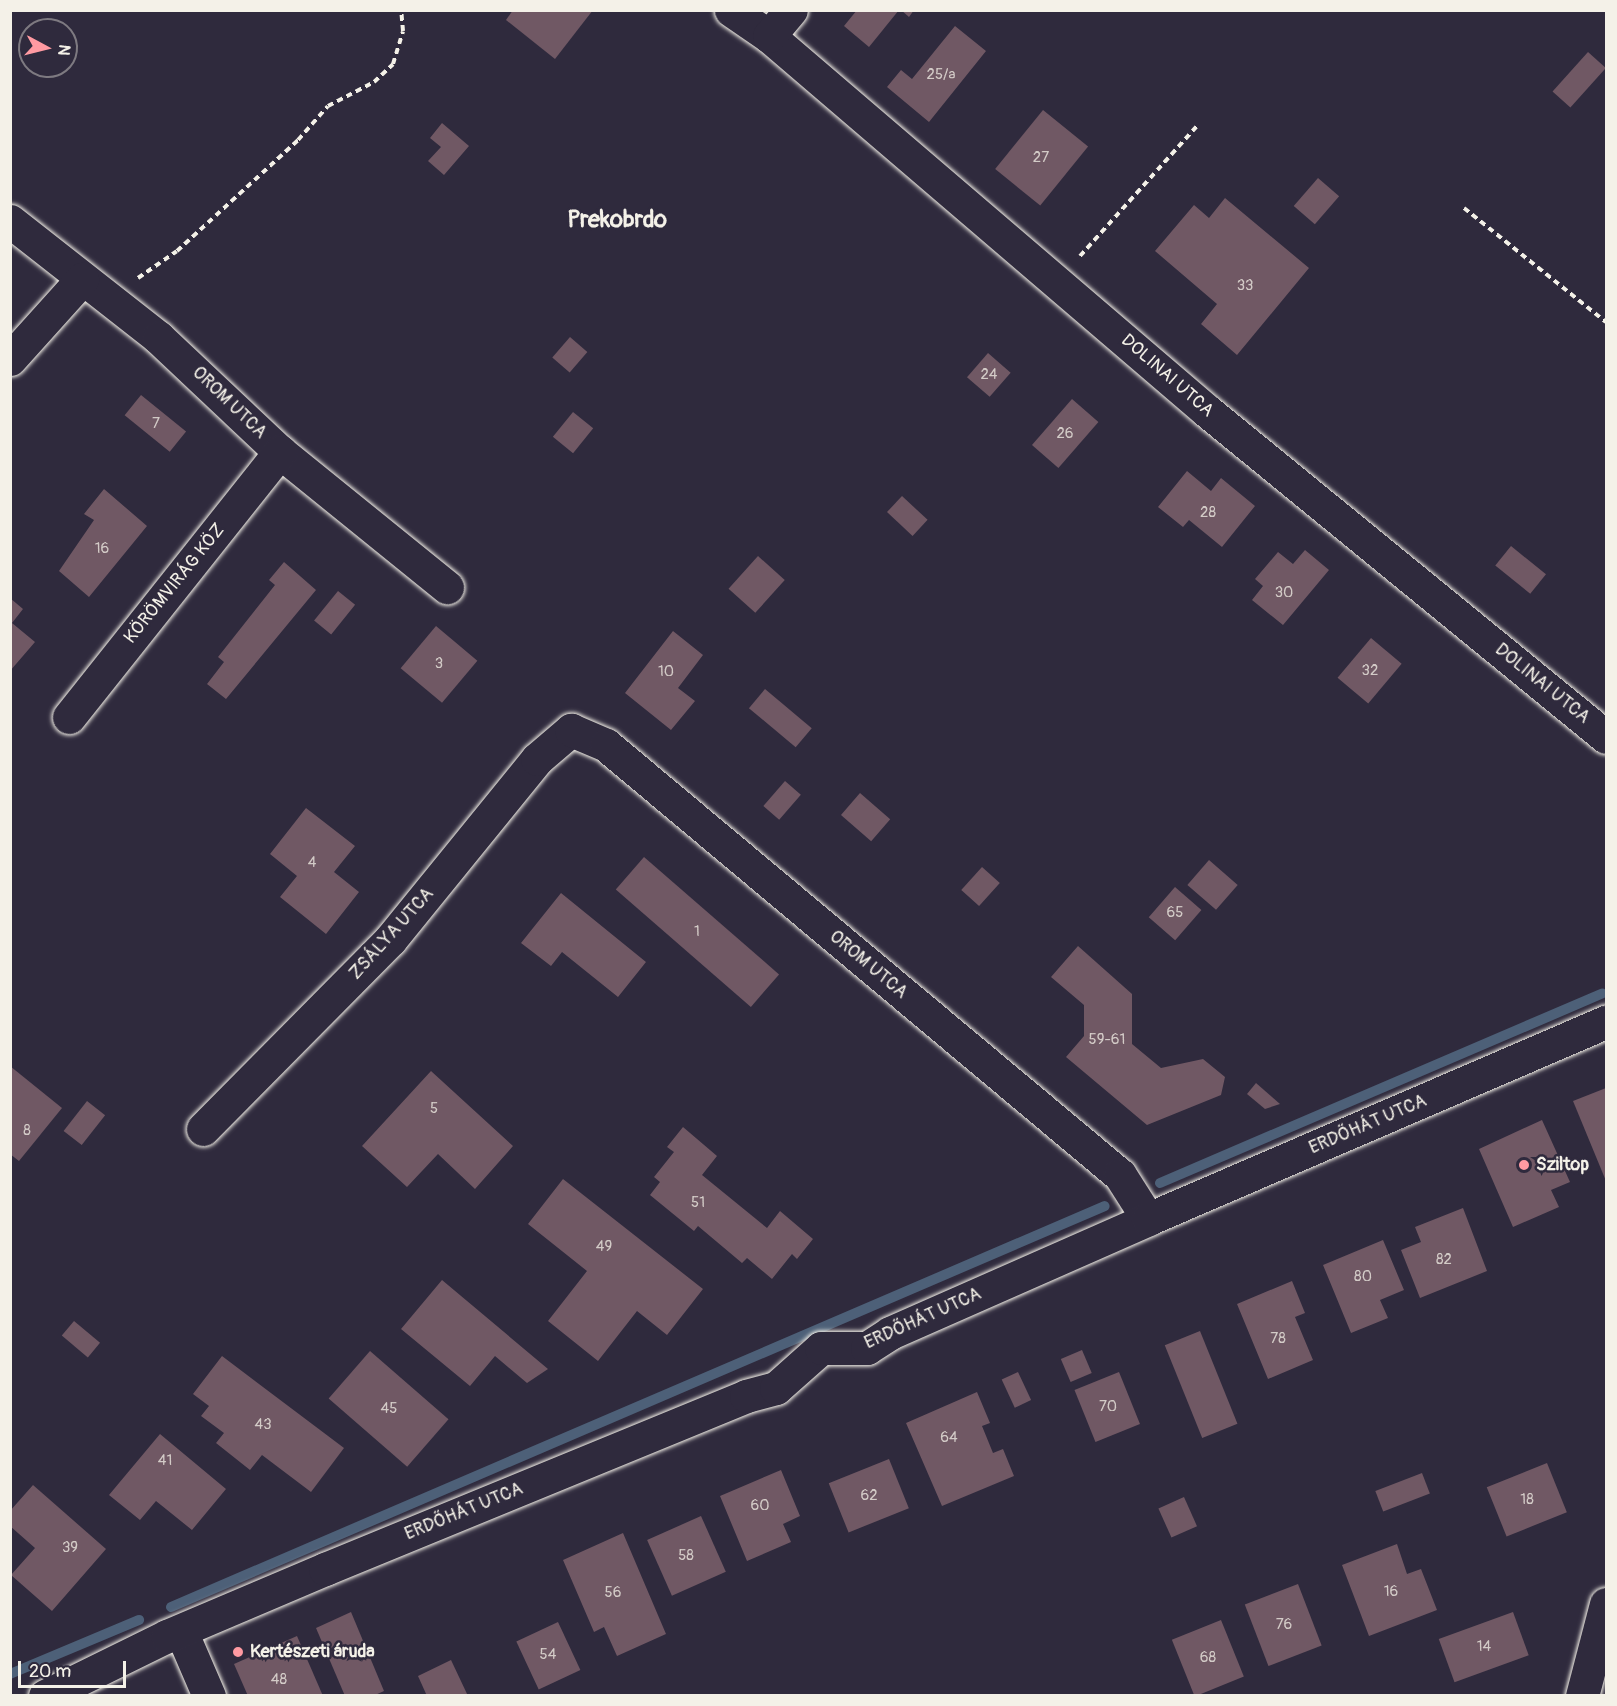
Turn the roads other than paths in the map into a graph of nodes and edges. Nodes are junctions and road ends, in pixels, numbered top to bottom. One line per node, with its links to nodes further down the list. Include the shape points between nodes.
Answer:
1 (731, 10): 3 (street, DOLINAI UTCA)
2 (791, 10): 3 (street)
3 (769, 36): 11 (street, DOLINAI UTCA, via 1207,411)
4 (10, 221): 5 (street, OROM UTCA)
5 (82, 279): 6 (street); 7 (street, OROM UTCA, via 176,353)
6 (10, 359)
7 (280, 452): 8 (street, OROM UTCA); 9 (street, KÖRÖMVIRÁG KÖZ)
8 (447, 586)
9 (69, 717)
10 (571, 730): 13 (street, ZSÁLYA UTCA, via 537,759 390,940); 14 (street, OROM UTCA, via 606,745 1120,1175)
11 (1606, 737)
12 (1606, 1022): 14 (street, ERDŐHÁT UTCA)
13 (203, 1129)
14 (1148, 1219): 16 (street, ERDŐHÁT UTCA, via 890,1333 867,1348 821,1348 776,1388 746,1396)
15 (1606, 1604): 19 (street)
16 (181, 1631): 17 (street, ERDŐHÁT UTCA); 18 (street)
17 (45, 1695)
18 (209, 1695)
19 (1582, 1695)

